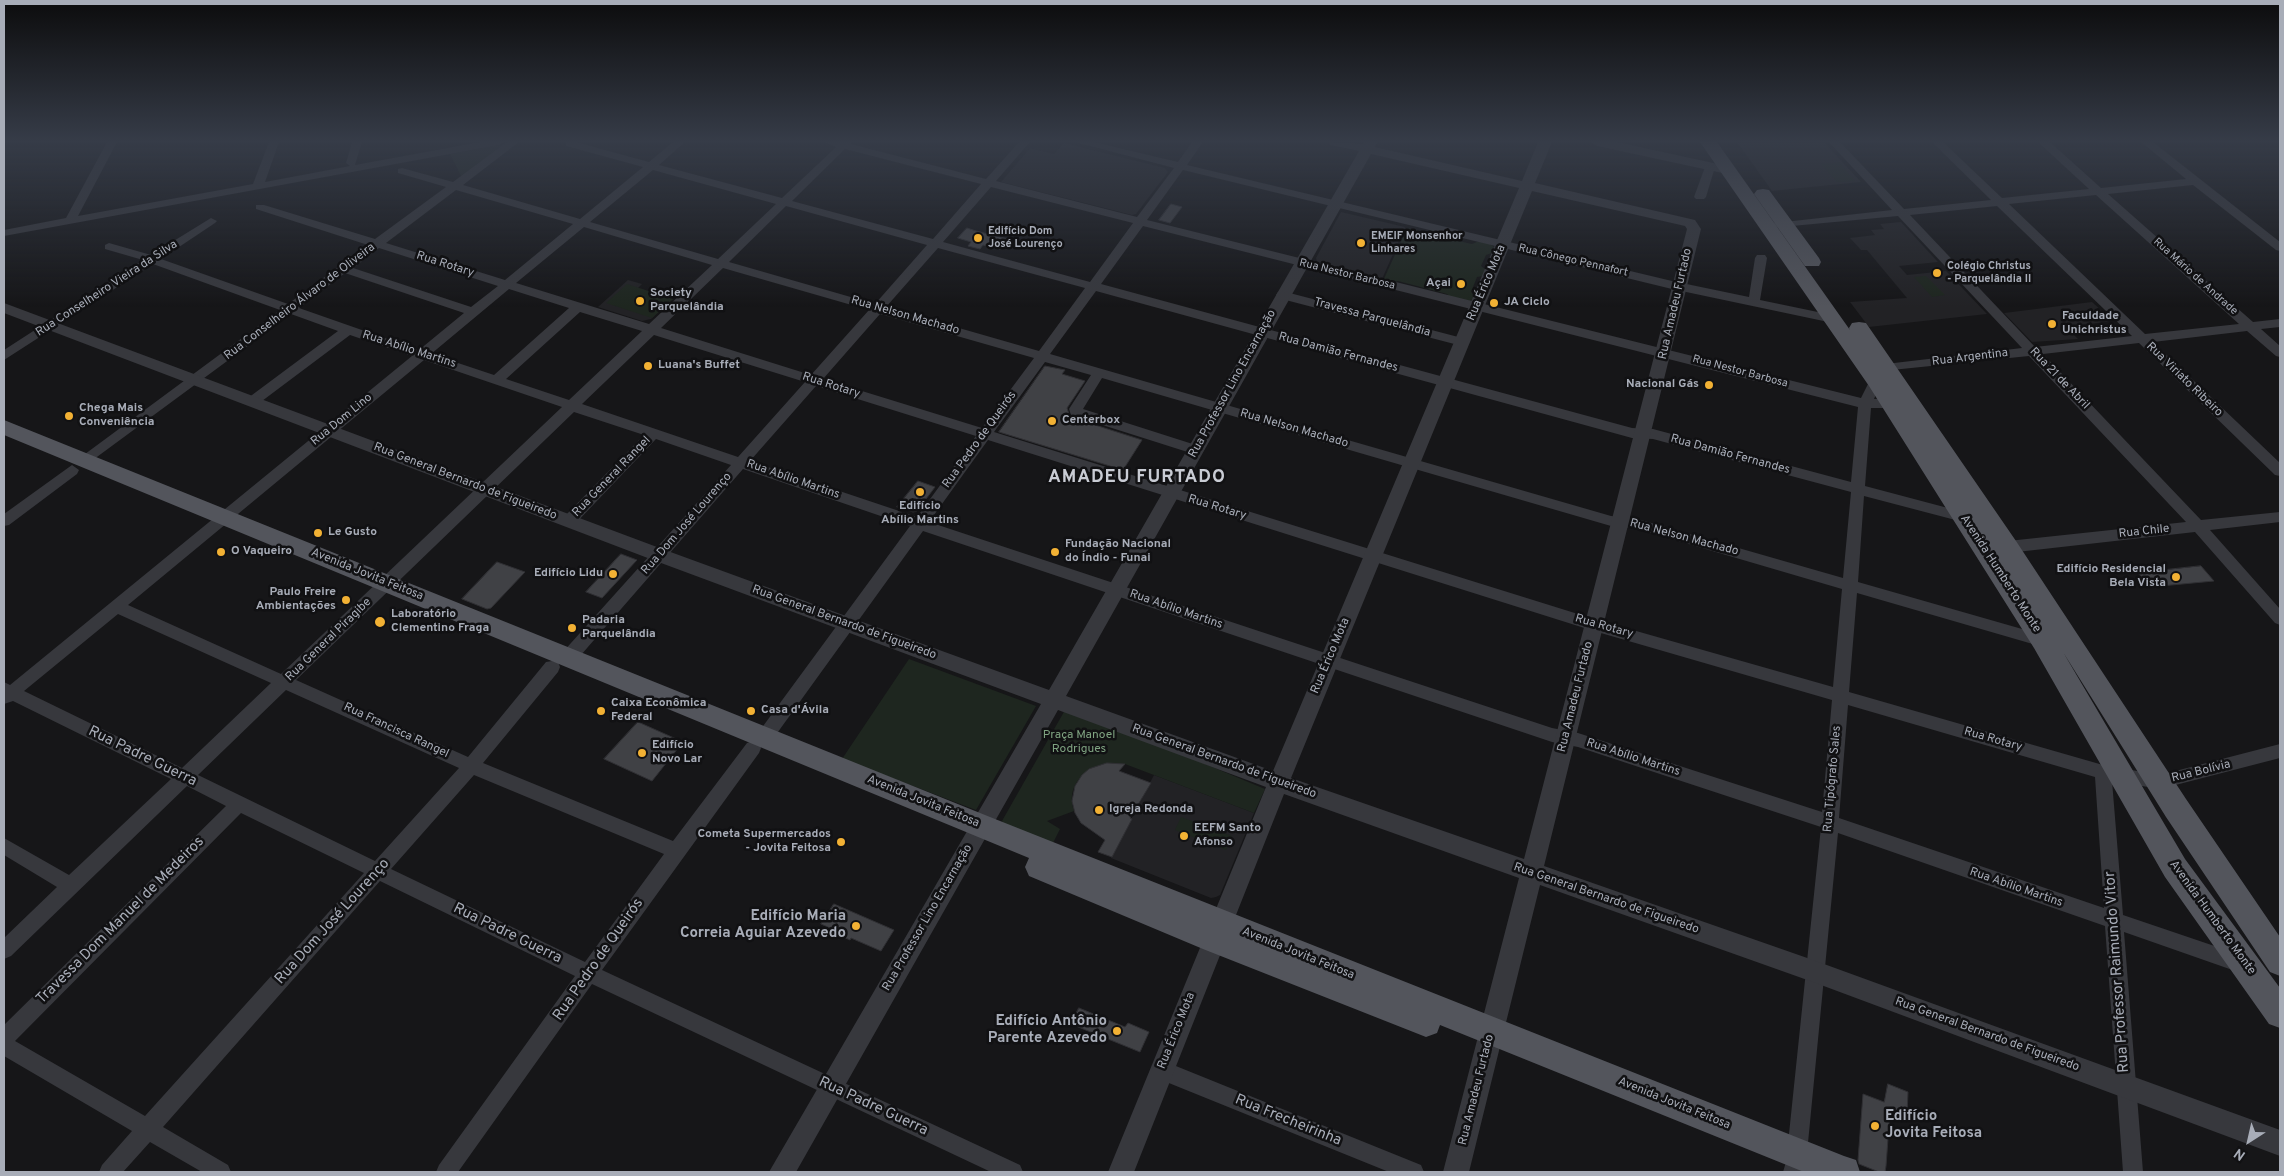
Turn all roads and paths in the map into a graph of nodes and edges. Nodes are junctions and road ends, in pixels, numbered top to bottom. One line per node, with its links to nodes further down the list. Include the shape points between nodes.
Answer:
1 (82, 197): 27 (street)
2 (184, 197): 27 (street)
3 (442, 197): 36 (street, Rua Conselheiro Álvaro de Oliveira)
4 (494, 197): 29 (street, Rua Nelson Machado)
5 (614, 197): 29 (street, Rua Dom Lino)
6 (765, 197): 22 (street, Rua Damião Fernandes)
7 (789, 197): 22 (street, Rua General Piragibe)
8 (977, 197): 35 (street, Rua Dom José Lourenço)
9 (1038, 197): 30 (street, Rua Nestor Barbosa)
10 (1158, 197): 30 (street, Rua Pedro de Queirós)
11 (1303, 197): 24 (street, Rua Cônego Pennafort)
12 (1341, 197): 24 (street, Rua Professor Lino Encarnação)
13 (1523, 197): 37 (street, Rua Érico Mota)
14 (1579, 197): 47 (street, Rua Amadeu Furtado, via 1690,223 1694,229)
15 (1742, 197): 32 (main road, Avenida Humberto Monte)
16 (1766, 197): 31 (main road, Avenida Humberto Monte)
17 (1885, 197): 26 (street, Rua 21 de Abril)
18 (1995, 197): 23 (street, Rua Viriato Ribeiro)
19 (2042, 197): 23 (street)
20 (2107, 197): 59 (street, Rua Mário de Andrade)
21 (2216, 197): 39 (street)
22 (784, 202): 35 (street, Rua Damião Fernandes); 42 (street, Rua General Piragibe)
23 (2000, 202): 26 (street); 63 (street, Rua Viriato Ribeiro)
24 (1336, 205): 37 (street, Rua Cônego Pennafort); 43 (street, Rua Professor Lino Encarnação)
25 (260, 207): 36 (street, Rua Rotary)
26 (1900, 213): 31 (street); 65 (street, Rua 21 de Abril)
27 (71, 218): 33 (street); 34 (street)
28 (211, 221): 41 (street, Rua Conselheiro Vieira da Silva)
29 (582, 223): 42 (street, Rua Nelson Machado); 45 (street, Rua Dom Lino)
30 (1139, 223): 43 (street, Rua Nestor Barbosa); 46 (street, Rua Pedro de Queirós)
31 (1786, 224): 32 (street); 72 (main road, Avenida Humberto Monte)
32 (1767, 226): 56 (main road, Avenida Humberto Monte)
33 (4, 227)
34 (4, 233)
35 (936, 243): 46 (street, Rua Damião Fernandes); 51 (street, Rua Dom José Lourenço)
36 (379, 244): 44 (street, Rua Conselheiro Álvaro de Oliveira); 45 (street, Rua Rotary)
37 (1503, 244): 47 (street, Rua Cônego Pennafort); 52 (street, Rua Érico Mota)
38 (108, 247): 41 (street, Rua Abílio Martins)
39 (2280, 248)
40 (1761, 258): 49 (street)
41 (151, 259): 54 (street, Rua Abílio Martins); 58 (street, Rua Conselheiro Vieira da Silva)
42 (722, 263): 51 (street, Rua Nelson Machado); 61 (street, Rua General Piragibe)
43 (1301, 263): 48 (street, Rua Professor Lino Encarnação); 52 (street, Rua Nestor Barbosa)
44 (345, 269): 54 (street, Rua Conselheiro Álvaro de Oliveira); 55 (street)
45 (507, 285): 50 (street, Rua Rotary); 55 (street, Rua Dom Lino)
46 (1092, 286): 62 (street, Rua Damião Fernandes); 70 (street, Rua Pedro de Queirós)
47 (1680, 286): 49 (street, Rua Cônego Pennafort); 66 (street, Rua Amadeu Furtado)
48 (1282, 295): 62 (street, Rua Professor Lino Encarnação); 64 (street, Travessa Parquelândia)
49 (1754, 302): 56 (street, Rua Cônego Pennafort)
50 (578, 307): 61 (street, Rua Rotary); 73 (street)
51 (878, 307): 70 (street, Rua Nelson Machado); 74 (street, Rua Dom José Lourenço)
52 (1476, 307): 64 (street, Rua Érico Mota); 66 (street, Rua Nestor Barbosa)
53 (4, 308): 58 (street, Rua General Bernardo de Figueiredo)
54 (290, 310): 60 (street, Rua Abílio Martins); 75 (street, Rua Conselheiro Álvaro de Oliveira)
55 (474, 312): 68 (street, Rua Dom Lino)
56 (1833, 319): 72 (main road, Avenida Humberto Monte)
57 (2280, 323): 59 (street, Rua Argentina)
58 (52, 325): 69 (street, Rua Conselheiro Vieira da Silva); 75 (street, Rua General Bernardo de Figueiredo)
59 (2250, 326): 63 (street, Rua Argentina); 67 (street, Rua Mário de Andrade)
60 (348, 330): 68 (street, Rua Abílio Martins); 77 (street)
61 (651, 330): 74 (street, Rua Rotary); 80 (street, Rua General Piragibe)
62 (1263, 332): 76 (street, Rua Damião Fernandes); 81 (street, Rua Professor Lino Encarnação)
63 (2141, 339): 65 (street, Rua Argentina); 92 (street, Rua Viriato Ribeiro)
64 (1462, 342): 76 (street, Rua Érico Mota)
65 (2031, 351): 72 (street, Rua Argentina); 103 (street, Rua 21 de Abril)
66 (1664, 353): 79 (street, Rua Nestor Barbosa); 85 (street, Rua Amadeu Furtado)
67 (2280, 354)
68 (422, 355): 73 (street, Rua Abílio Martins); 83 (street, Rua Dom Lino)
69 (4, 356)
70 (1042, 356): 71 (street, Rua Nelson Machado); 86 (street, Rua Pedro de Queirós)
71 (1099, 373): 81 (street, Rua Nelson Machado); 88 (street, via 1076,412)
72 (1877, 373): 78 (main road, Avenida Humberto Monte); 79 (street); 104 (main road, Avenida Humberto Monte)
73 (498, 379): 80 (street, Rua Abílio Martins)
74 (813, 380): 86 (street, Rua Rotary); 89 (street, Rua Dom José Lourenço)
75 (194, 381): 77 (street, Rua General Bernardo de Figueiredo); 91 (street, Rua Conselheiro Álvaro de Oliveira)
76 (1445, 382): 85 (street, Rua Damião Fernandes); 90 (street, Rua Érico Mota)
77 (253, 401): 83 (street, Rua General Bernardo de Figueiredo)
78 (1890, 403): 79 (street, Rua Nestor Barbosa); 96 (main road, Avenida Humberto Monte)
79 (1865, 404): 93 (street, Rua Tipógrafo Sales)
80 (574, 405): 84 (street, Rua Abílio Martins); 94 (street, Rua General Piragibe)
81 (1220, 408): 88 (street, Rua Professor Lino Encarnação); 90 (street, Rua Nelson Machado)
82 (4, 427): 91 (main road, Avenida Jovita Feitosa)
83 (329, 431): 94 (street, Rua General Bernardo de Figueiredo); 101 (street, Rua Dom Lino)
84 (654, 433): 89 (street, Rua Abílio Martins); 99 (street, Rua General Rangel)
85 (1643, 434): 93 (street, Rua Damião Fernandes); 100 (street, Rua Amadeu Furtado)
86 (984, 435): 95 (street, Rua Rotary); 102 (street, Rua Pedro de Queirós)
87 (4, 442): 91 (main road, Avenida Jovita Feitosa)
88 (1197, 450): 95 (street, Rua Professor Lino Encarnação)
89 (741, 462): 102 (street, Rua Abílio Martins); 105 (street, Rua Dom José Lourenço)
90 (1411, 464): 100 (street, Rua Nelson Machado, via 1611,521); 106 (street, Rua Érico Mota)
91 (79, 465): 98 (street, Rua Conselheiro Álvaro de Oliveira); 101 (main road, Avenida Jovita Feitosa)
92 (2280, 471)
93 (1858, 489): 96 (street, Rua Damião Fernandes); 107 (street, Rua Tipógrafo Sales)
94 (486, 490): 99 (street, Rua General Bernardo de Figueiredo); 108 (street, Rua General Piragibe)
95 (1172, 494): 106 (street, Rua Rotary); 109 (street, Rua Professor Lino Encarnação)
96 (1963, 517): 114 (main road, Avenida Humberto Monte)
97 (2280, 517): 103 (street, Rua Chile)
98 (4, 521)
99 (569, 521): 105 (street, Rua General Bernardo de Figueiredo)
100 (1621, 521): 107 (street, Rua Nelson Machado); 113 (street, Rua Amadeu Furtado)
101 (218, 523): 108 (main road, Avenida Jovita Feitosa); 110 (street, Rua Dom Lino)
102 (919, 524): 109 (street, Rua Abílio Martins); 112 (street, Rua Pedro de Queirós)
103 (2198, 526): 104 (street, Rua Chile); 111 (street, Rua 21 de Abril)
104 (2008, 547): 128 (main road, Avenida Humberto Monte)
105 (658, 555): 112 (street, Rua General Bernardo de Figueiredo); 116 (street, Rua Dom José Lourenço)
106 (1374, 557): 113 (street, Rua Rotary); 115 (street, Rua Érico Mota)
107 (1849, 583): 114 (street, Rua Nelson Machado); 119 (street, Rua Tipógrafo Sales)
108 (383, 589): 116 (main road, Avenida Jovita Feitosa); 117 (street, Rua General Piragibe)
109 (1116, 590): 115 (street, Rua Abílio Martins); 120 (street, Rua Professor Lino Encarnação)
110 (118, 606): 117 (street, Rua Francisca Rangel); 118 (street, Rua Dom Lino)
111 (2280, 619)
112 (847, 624): 120 (street, Rua General Bernardo de Figueiredo); 122 (street, Rua Pedro de Queirós)
113 (1594, 625): 119 (street, Rua Rotary); 121 (street, Rua Amadeu Furtado)
114 (2043, 641): 125 (main road, Avenida Humberto Monte)
115 (1328, 662): 121 (street, Rua Abílio Martins); 127 (street, Rua Érico Mota)
116 (560, 663): 122 (main road, Avenida Jovita Feitosa); 124 (street, Rua Dom José Lourenço)
117 (286, 681): 124 (street, Rua Francisca Rangel); 126 (street, Rua General Piragibe)
118 (6, 694): 126 (street, Rua Padre Guerra)
119 (1840, 696): 125 (street, Rua Rotary); 130 (street, Rua Tipógrafo Sales)
120 (1054, 700): 127 (street, Rua General Bernardo de Figueiredo); 131 (street, Rua Professor Lino Encarnação)
121 (1566, 737): 130 (street, Rua Abílio Martins); 135 (street, Rua Amadeu Furtado)
122 (758, 743): 131 (main road, Avenida Jovita Feitosa); 133 (street, Rua Pedro de Queirós)
123 (2280, 751): 128 (street, Rua Bolívia)
124 (472, 766): 133 (street, Rua Francisca Rangel); 134 (street, Rua Dom José Lourenço)
125 (2112, 774): 128 (street, Rua Bolívia); 137 (street, Rua Professor Raimundo Vitor); 141 (main road, Avenida Humberto Monte)
126 (183, 777): 129 (street, Rua Padre Guerra); 136 (street, Rua General Piragibe)
127 (1278, 782): 135 (street, Rua General Bernardo de Figueiredo); 138 (street, Rua Érico Mota)
128 (2160, 782): 140 (main road, Avenida Humberto Monte)
129 (238, 805): 134 (street, Rua Padre Guerra); 145 (street, Travessa Dom Manuel de Medeiros)
130 (1830, 823): 137 (street, Rua Abílio Martins); 142 (street, Rua Tipógrafo Sales)
131 (976, 833): 138 (main road, Avenida Jovita Feitosa); 150 (street, Rua Professor Lino Encarnação)
132 (4, 846): 136 (street)
133 (676, 851): 143 (street, Rua Pedro de Queirós)
134 (379, 871): 143 (street, Rua Padre Guerra); 151 (street, Rua Dom José Lourenço)
135 (1531, 873): 142 (street, Rua General Bernardo de Figueiredo); 146 (street, Rua Amadeu Furtado)
136 (71, 886): 139 (street, Rua General Piragibe)
137 (2114, 922): 141 (street, Rua Abílio Martins); 149 (street, Rua Professor Raimundo Vitor)
138 (1217, 931): 146 (main road, Avenida Jovita Feitosa); 148 (street, Rua Érico Mota)
139 (4, 950)
140 (2280, 962)
141 (2246, 966): 144 (main road, Avenida Humberto Monte)
142 (1813, 971): 149 (street, Rua General Bernardo de Figueiredo); 153 (street, Rua Tipógrafo Sales)
143 (590, 974): 150 (street, Rua Padre Guerra); 156 (street, Rua Pedro de Queirós)
144 (2280, 1013)
145 (4, 1038)
146 (1490, 1039): 153 (main road, Avenida Jovita Feitosa); 161 (street, Rua Amadeu Furtado)
147 (4, 1045): 151 (street)
148 (1161, 1070): 159 (street, Rua Érico Mota); 160 (street, Rua Frecheirinha)
149 (2127, 1086): 152 (street, Rua General Bernardo de Figueiredo); 163 (street, Rua Professor Raimundo Vitor)
150 (831, 1088): 157 (street, Rua Professor Lino Encarnação); 158 (street, Rua Padre Guerra)
151 (148, 1130): 154 (street, Rua Dom José Lourenço); 155 (street)
152 (2280, 1143)
153 (1796, 1167): 162 (main road, Avenida Jovita Feitosa)
154 (110, 1172)
155 (221, 1172)
156 (446, 1172)
157 (782, 1172)
158 (1013, 1172)
159 (1121, 1172)
160 (1414, 1172)
161 (1456, 1172)
162 (1844, 1172)
163 (2133, 1172)

